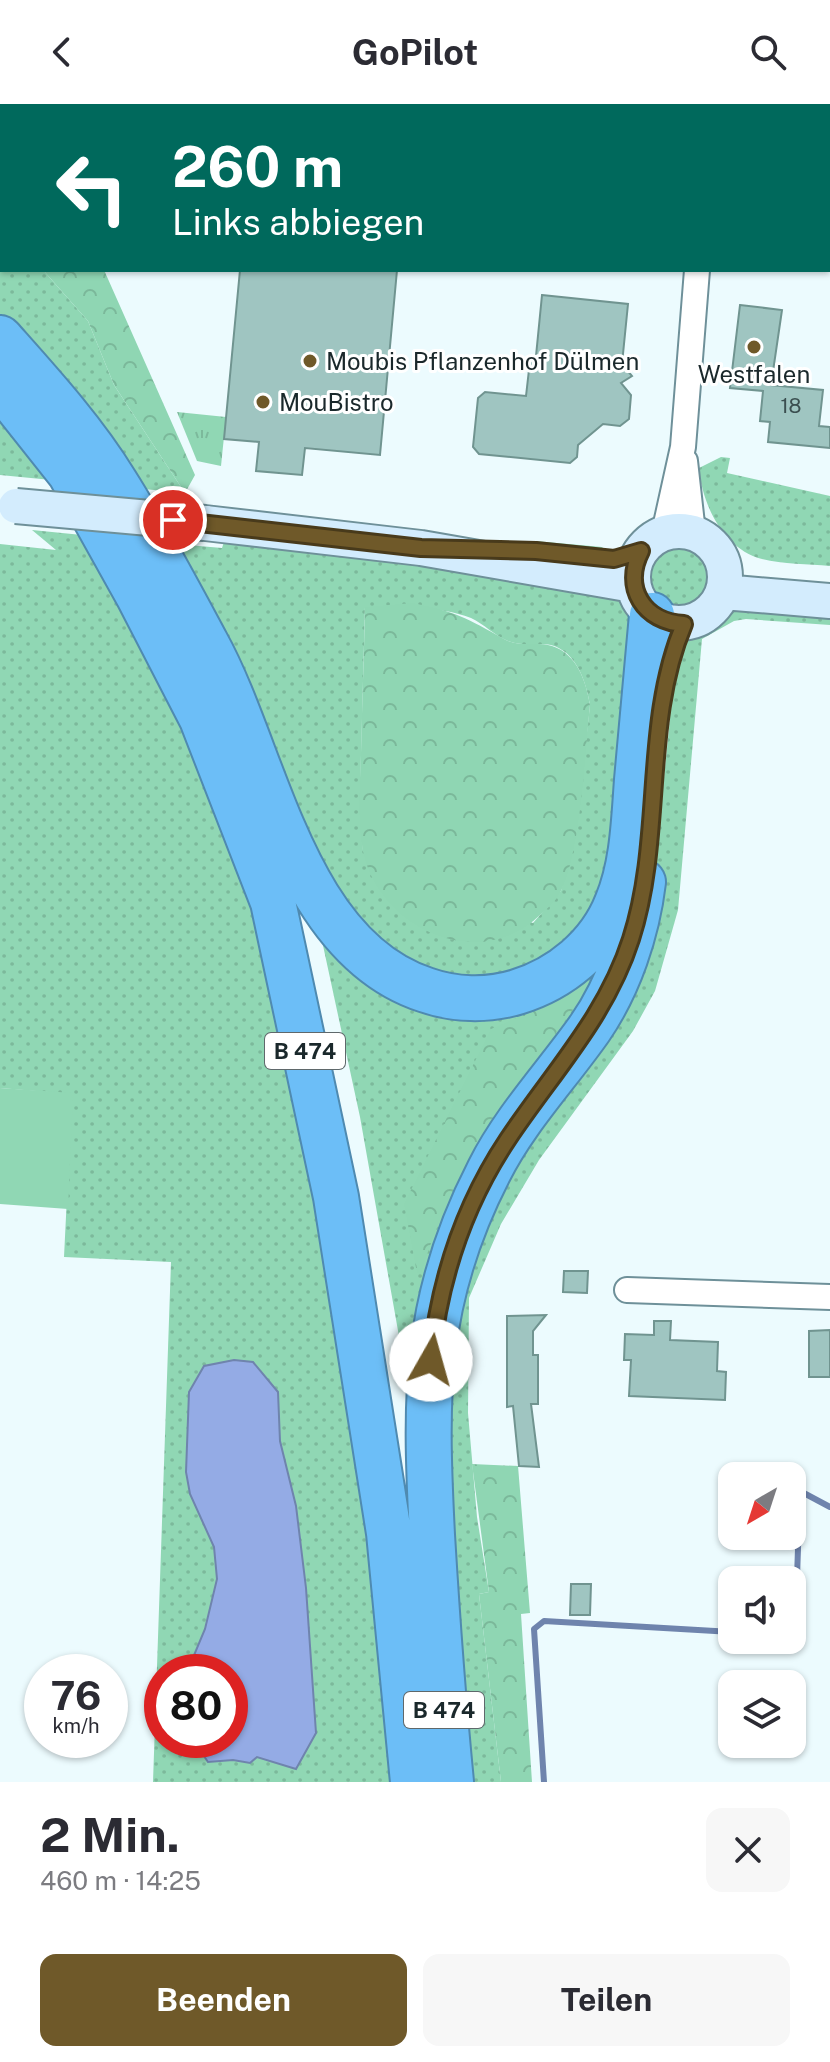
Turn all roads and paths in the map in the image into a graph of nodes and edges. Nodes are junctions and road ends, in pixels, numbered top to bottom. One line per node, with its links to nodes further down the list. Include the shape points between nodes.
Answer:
1 (697, 272): 5 (street, via 683,447)
2 (0, 338): 11 (highway, B 474, via 115,481 209,648)
3 (0, 385): 15 (highway, B 474, via 70,473 138,595 202,719 273,902 343,1243 389,1533)
4 (8, 505): 6 (main road, bridge)
5 (666, 539): 6 (main road, via 614,559); 7 (main road, via 714,547); 10 (main road, via 635,561)
6 (421, 548): 10 (main road)
7 (724, 582): 8 (main road); 9 (main road); 10 (main road, via 708,614)
8 (830, 584)
9 (830, 601)
10 (657, 608): 11 (highway, via 631,846 617,905 588,948 544,984 474,998 414,987 387,972 344,933); 14 (highway, via 672,652 632,937 592,1025 489,1169 455,1245 443,1288 426,1416)
11 (292, 849): 14 (highway, B 474, via 349,1126)
12 (627, 1290): 13 (street)
13 (830, 1297)
14 (438, 1638): 16 (highway, B 474)
15 (413, 1782)
16 (451, 1782)

